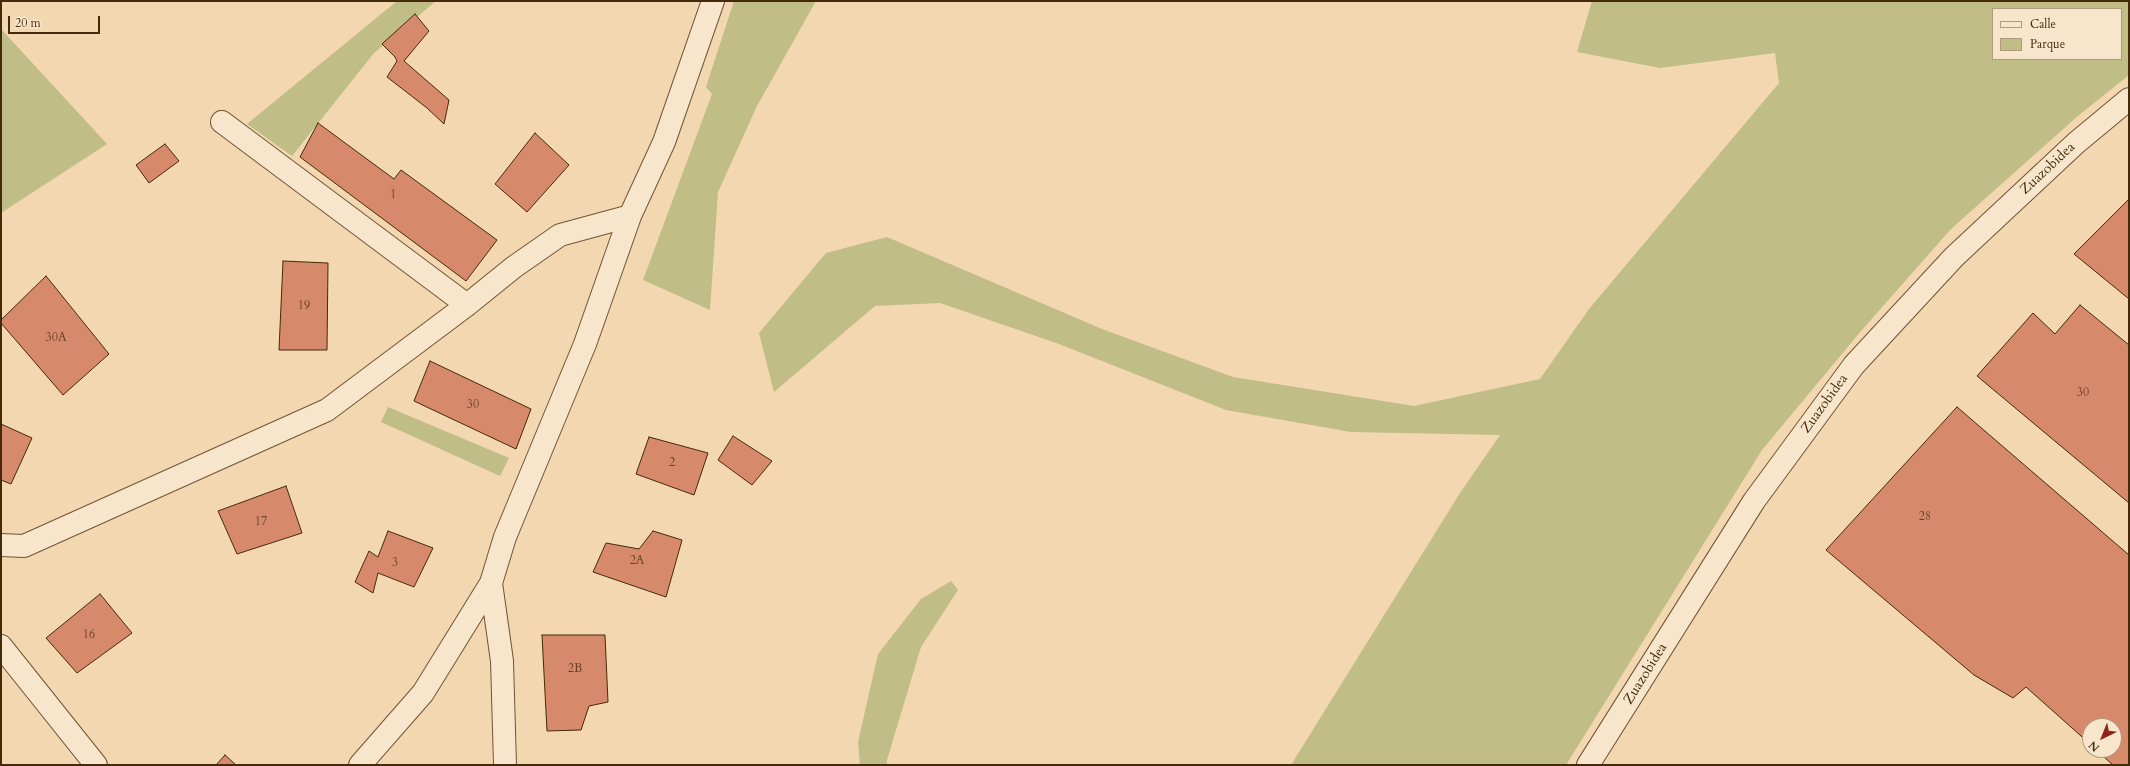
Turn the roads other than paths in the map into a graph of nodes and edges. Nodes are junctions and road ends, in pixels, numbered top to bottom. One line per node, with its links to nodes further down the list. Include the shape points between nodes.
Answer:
1 (713, 1): 4 (street, via 664,142)
2 (2129, 99): 12 (street, Zuazobidea, via 2076,143 1954,257 1854,365 1754,501)
3 (222, 122): 5 (street)
4 (630, 216): 5 (street, via 560,235 514,267); 7 (street, via 585,344 505,537)
5 (467, 305): 6 (street, via 327,410 24,546)
6 (1, 544)
7 (491, 583): 10 (street, via 423,693); 11 (street, via 502,661)
8 (1, 646): 9 (street)
9 (96, 765)
10 (360, 765)
11 (505, 765)
12 (1588, 765)

